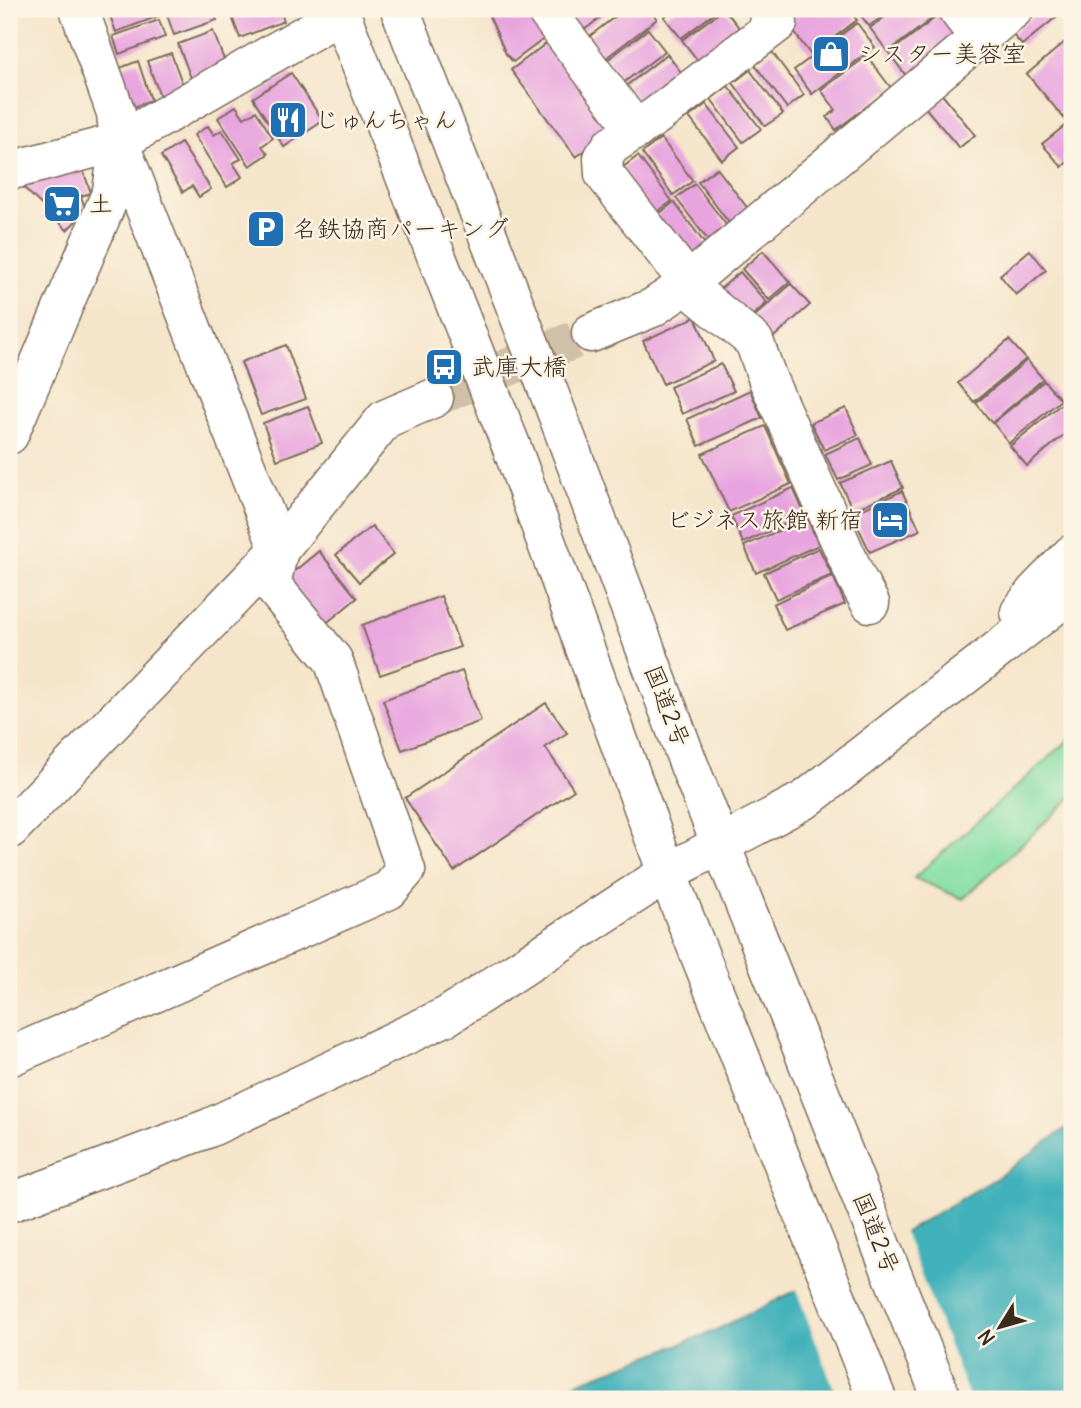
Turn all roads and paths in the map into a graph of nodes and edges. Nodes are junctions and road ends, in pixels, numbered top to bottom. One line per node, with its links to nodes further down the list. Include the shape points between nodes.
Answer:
1 (79, 9): 9 (main road, via 116,113)
2 (400, 9): 21 (main road, 国道2号)
3 (545, 9): 8 (main road)
4 (767, 9): 8 (main road, via 778,23)
5 (1014, 9): 7 (main road)
6 (340, 12): 9 (main road); 22 (main road, via 512,448)
7 (968, 23): 11 (main road)
8 (636, 130): 11 (main road, via 611,145 603,158 604,174)
9 (119, 142): 10 (main road); 14 (main road, via 112,191); 15 (main road)
10 (9, 171)
11 (688, 283): 12 (main road, via 652,308); 18 (main road, via 754,341)
12 (592, 333)
13 (433, 398): 15 (main road, via 386,419)
14 (9, 435)
15 (279, 550): 20 (main road); 23 (main road, via 271,584 333,660 406,870 389,890)
16 (1072, 554): 19 (main road, via 1035,592)
17 (1072, 592): 19 (main road)
18 (870, 603)
19 (986, 660): 21 (main road, via 806,799)
20 (9, 831)
21 (721, 844): 22 (main road); 26 (main road, 国道2号)
22 (667, 873): 24 (main road, via 447,1016 209,1128); 25 (main road)
23 (9, 1057)
24 (9, 1203)
25 (877, 1399)
26 (942, 1399)

